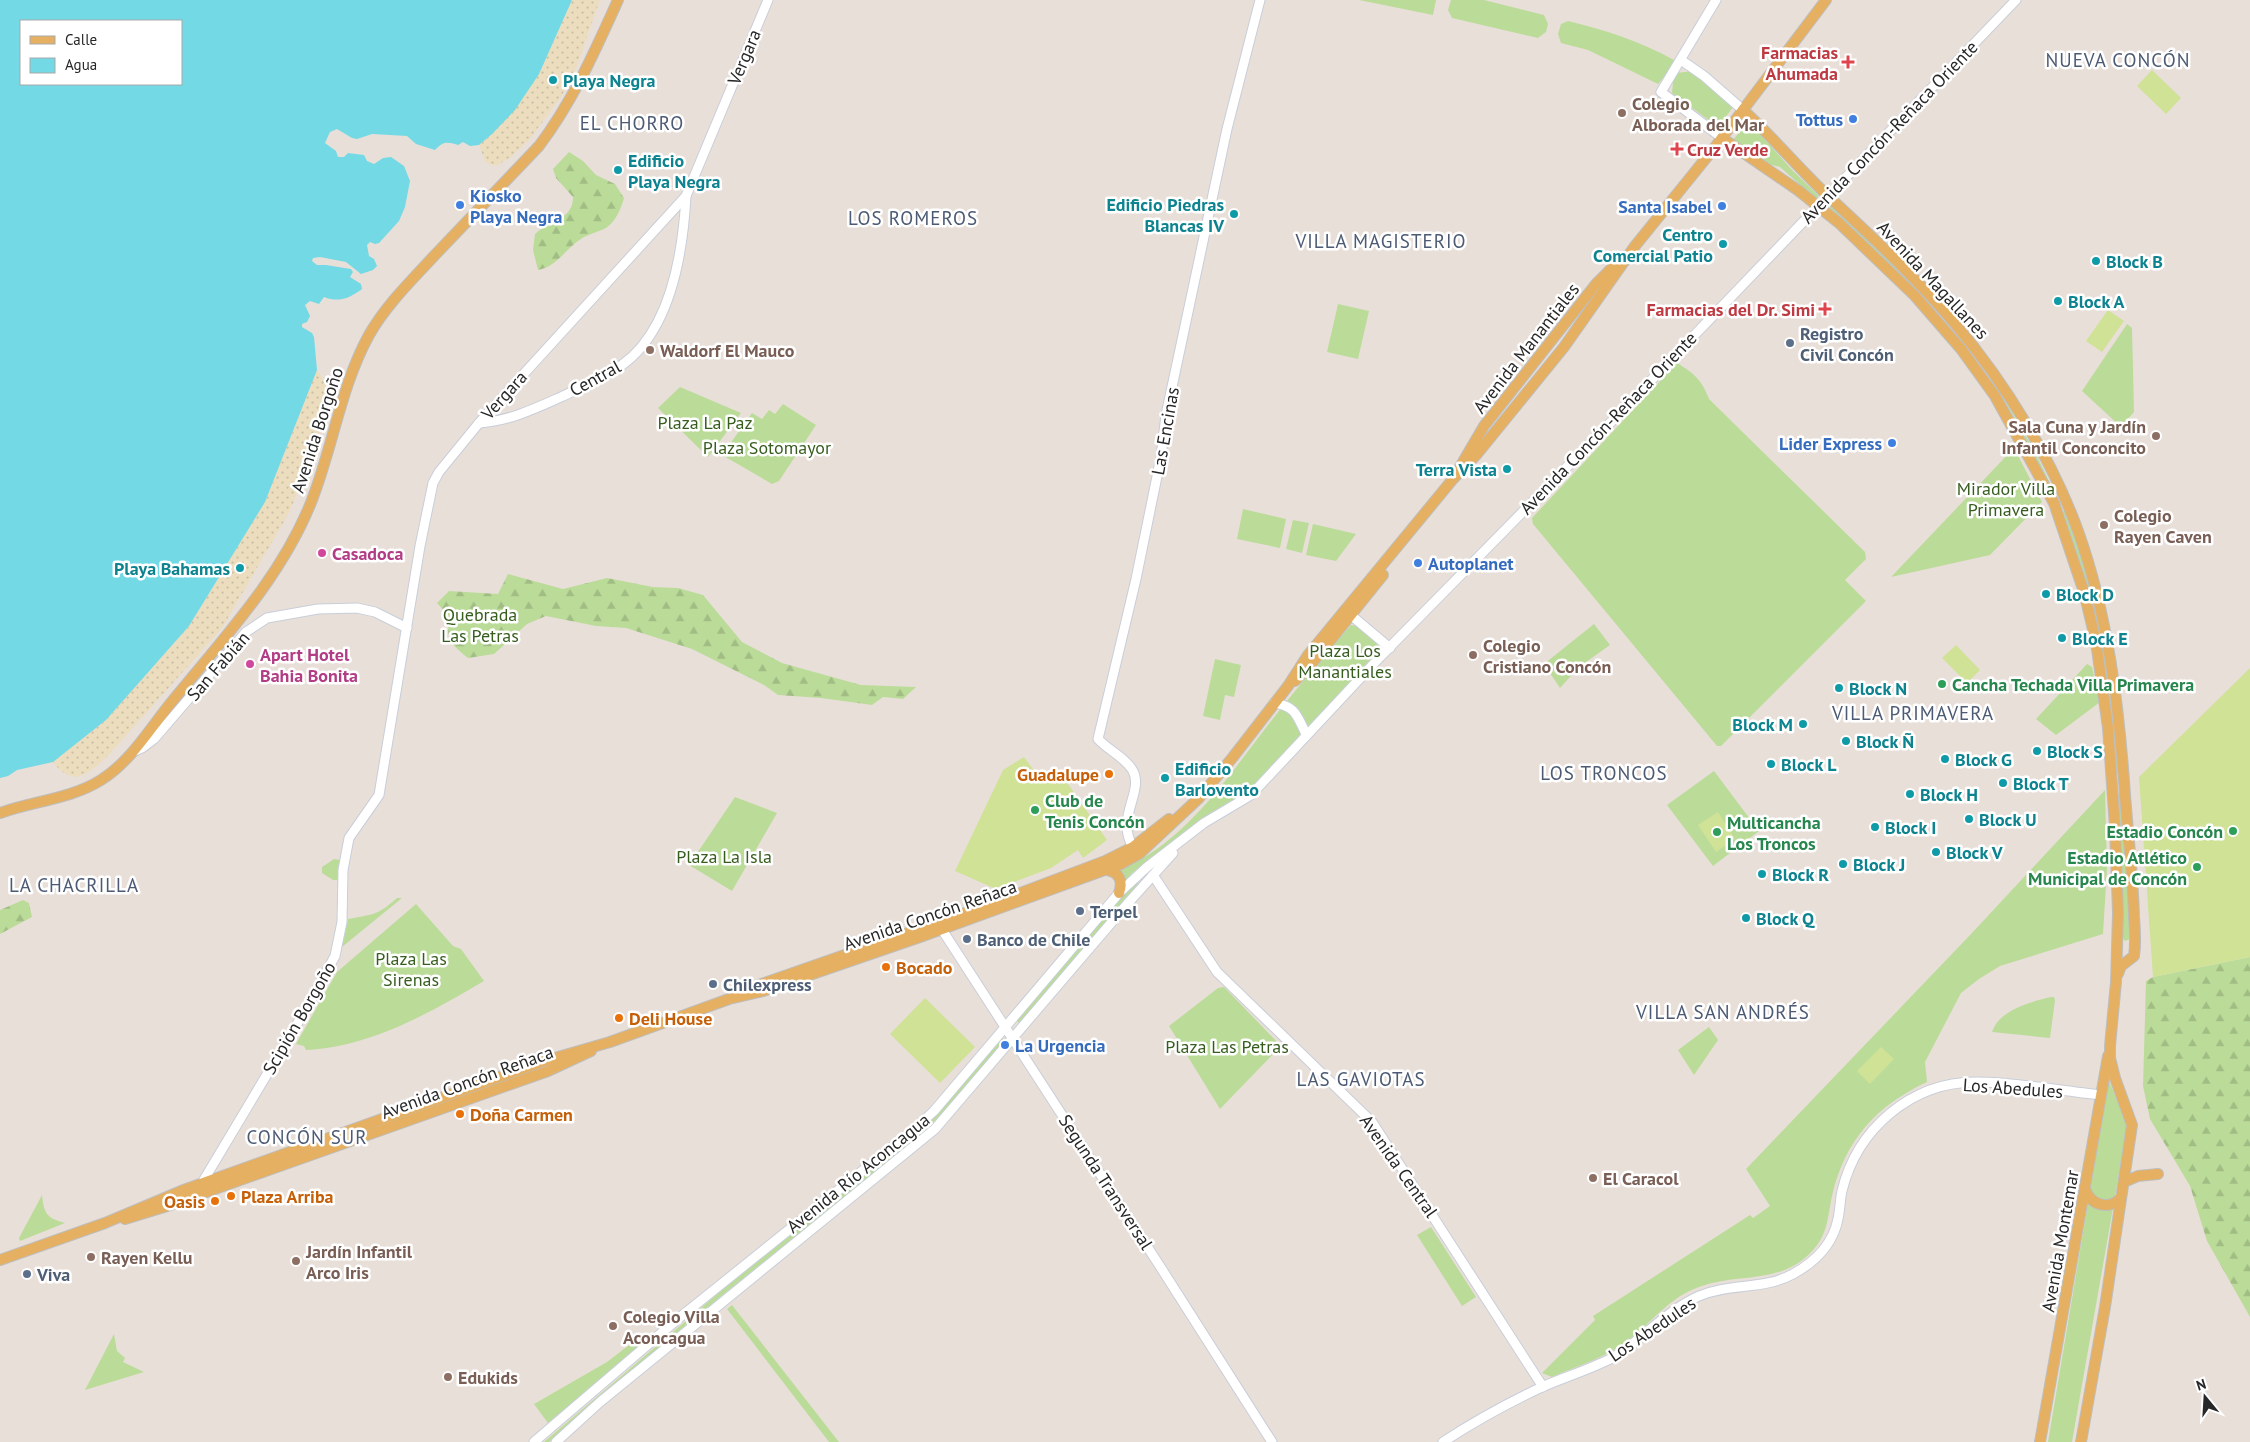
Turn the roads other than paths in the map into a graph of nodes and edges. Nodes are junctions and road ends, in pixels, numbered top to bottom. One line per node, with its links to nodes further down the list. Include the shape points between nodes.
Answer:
1 (618, 0): 21 (main road, Avenida Borgoño, via 580,85 552,129 378,321 354,367 318,485 289,546 224,641)
2 (768, 0): 12 (street, Vergara)
3 (1260, 0): 25 (street, Las Encinas, via 1227,129 1166,415 1161,457 1136,579 1098,739 1131,768 1135,776 1126,825 1127,836)
4 (1716, 0): 7 (street)
5 (1826, 0): 8 (main road, Avenida Manantiales)
6 (2016, 0): 13 (street, Avenida Concón-Reñaca Oriente)
7 (1681, 60): 8 (street, Avenida Magallanes); 9 (street, Avenida Magallanes, via 1661,92)
8 (1743, 110): 9 (main road, Avenida Manantiales); 10 (main road, Avenida Magallanes)
9 (1722, 138): 11 (main road, Avenida Magallanes); 16 (main road, Avenida Manantiales, via 1635,246 1564,347 1398,547 1389,568)
10 (1801, 168): 11 (main road, via 1800,176); 13 (main road, Avenida Magallanes)
11 (1789, 183): 14 (main road, Avenida Magallanes)
12 (686, 196): 15 (street, Vergara); 15 (street, Central, via 684,230 672,288 658,320 633,355 623,365 595,381 538,408 507,419)
13 (1828, 196): 14 (street, Avenida Concón-Reñaca Oriente); 32 (main road, Avenida Magallanes, via 1923,288 1970,342 1999,381 2066,502 2088,561 2106,632 2119,727)
14 (1818, 205): 18 (street, Avenida Concón-Reñaca Oriente); 31 (main road, Avenida Magallanes, via 1915,296 1961,349 1995,396 2057,510 2084,592 2108,728 2118,885)
15 (479, 423): 17 (street, Vergara, via 433,483)
16 (1348, 613): 18 (street); 19 (main road, Avenida Manantiales, via 1308,655)
17 (407, 628): 21 (street, San Fabián, via 375,612 357,608 318,609 267,618 246,632 154,739); 24 (street, Vergara, via 379,795)
18 (1390, 648): 20 (street, Avenida Concón-Reñaca Oriente)
19 (1274, 703): 20 (street, via 1286,705 1295,713); 25 (main road, Avenida Manantiales, via 1199,798)
20 (1306, 734): 23 (street, Avenida Concón-Reñaca Oriente, via 1251,795)
21 (132, 752): 22 (main road, Avenida Borgoño, via 118,767 92,785)
22 (0, 813)
23 (1191, 834): 26 (street, Avenida Concón-Reñaca Oriente); 28 (street, Avenida Concón-Reñaca Oriente)
24 (349, 838): 41 (street, Scipión Borgoño, via 343,870 342,922 335,956)
25 (1136, 851): 27 (main road, Avenida Concón Reñaca); 30 (main road, Avenida Concón Reñaca)
26 (1147, 867): 29 (street, Avenida Río Aconcagua)
27 (1107, 870): 29 (main road, via 1119,876); 30 (main road, Avenida Concón Reñaca)
28 (1153, 875): 35 (street, Avenida Río Aconcagua); 46 (street, Avenida Central, via 1217,972 1372,1122)
29 (1119, 893): 34 (street, Avenida Río Aconcagua)
30 (939, 926): 34 (street, Segunda Transversal); 36 (main road, Avenida Concón Reñaca, via 777,978)
31 (2117, 935): 32 (main road, via 2121,944); 33 (main road, Avenida Magallanes)
32 (2135, 944): 33 (main road, Avenida Magallanes, via 2134,956 2121,966)
33 (2116, 982): 37 (main road, Avenida Magallanes)
34 (1005, 1026): 35 (street, Segunda Transversal); 47 (street, Avenida Río Aconcagua, via 934,1111 912,1131 679,1318)
35 (1013, 1038): 48 (street, Avenida Río Aconcagua, via 917,1146 708,1313); 49 (street, Segunda Transversal)
36 (610, 1042): 41 (main road, Avenida Concón Reñaca, via 541,1062); 44 (main road, Avenida Concón Reñaca, via 548,1071 164,1207)
37 (2110, 1046): 38 (main road, Avenida Montemar); 40 (main road, Avenida Magallanes, via 2115,1078 2132,1125)
38 (2101, 1095): 42 (main road, Avenida Montemar); 46 (street, Los Abedules, via 1977,1082 1944,1086 1912,1098 1887,1115 1863,1142 1844,1186 1834,1233 1810,1263 1776,1281 1725,1288 1691,1300 1609,1359)
39 (2158, 1174): 40 (main road, via 2138,1176)
40 (2124, 1182): 43 (main road)
41 (202, 1184): 44 (main road, Avenida Concón Reñaca)
42 (2085, 1189): 43 (main road, via 2089,1197 2100,1204 2112,1204); 51 (main road, Avenida Montemar)
43 (2121, 1198): 52 (main road)
44 (105, 1223): 45 (main road, Avenida Concón Reñaca)
45 (0, 1260)
46 (1543, 1387): 50 (street, Los Abedules, via 1479,1419)
47 (534, 1442)
48 (556, 1442)
49 (1272, 1442)
50 (1443, 1442)
51 (2040, 1442)
52 (2081, 1442)

